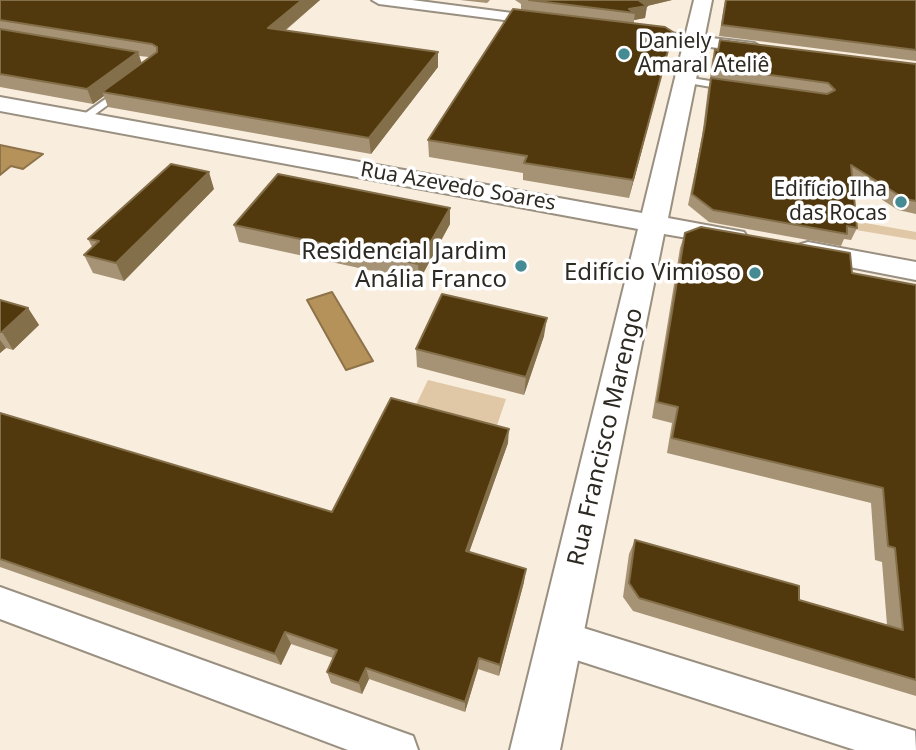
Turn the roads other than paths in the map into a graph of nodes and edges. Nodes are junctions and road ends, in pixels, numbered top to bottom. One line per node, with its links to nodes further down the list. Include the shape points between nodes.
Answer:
1 (379, 0): 3 (street)
2 (703, 0): 5 (street, Rua Francisco Marengo)
3 (559, 23)
4 (614, 30): 5 (street)
5 (695, 40): 6 (street); 7 (street, Rua Francisco Marengo)
6 (772, 50)
7 (685, 80): 9 (lane); 12 (street, Rua Francisco Marengo)
8 (134, 81): 11 (lane)
9 (741, 89)
10 (0, 104): 11 (street, Rua Azevedo Soares)
11 (83, 119): 12 (street, Rua Azevedo Soares)
12 (654, 224): 13 (street, Rua Azevedo Soares); 17 (street, Rua Francisco Marengo)
13 (762, 243)
14 (787, 248): 15 (street)
15 (916, 271)
16 (0, 603): 18 (street)
17 (561, 638): 19 (street, Rua Francisco Marengo); 20 (street)
18 (399, 750)
19 (535, 750)
20 (915, 750)

